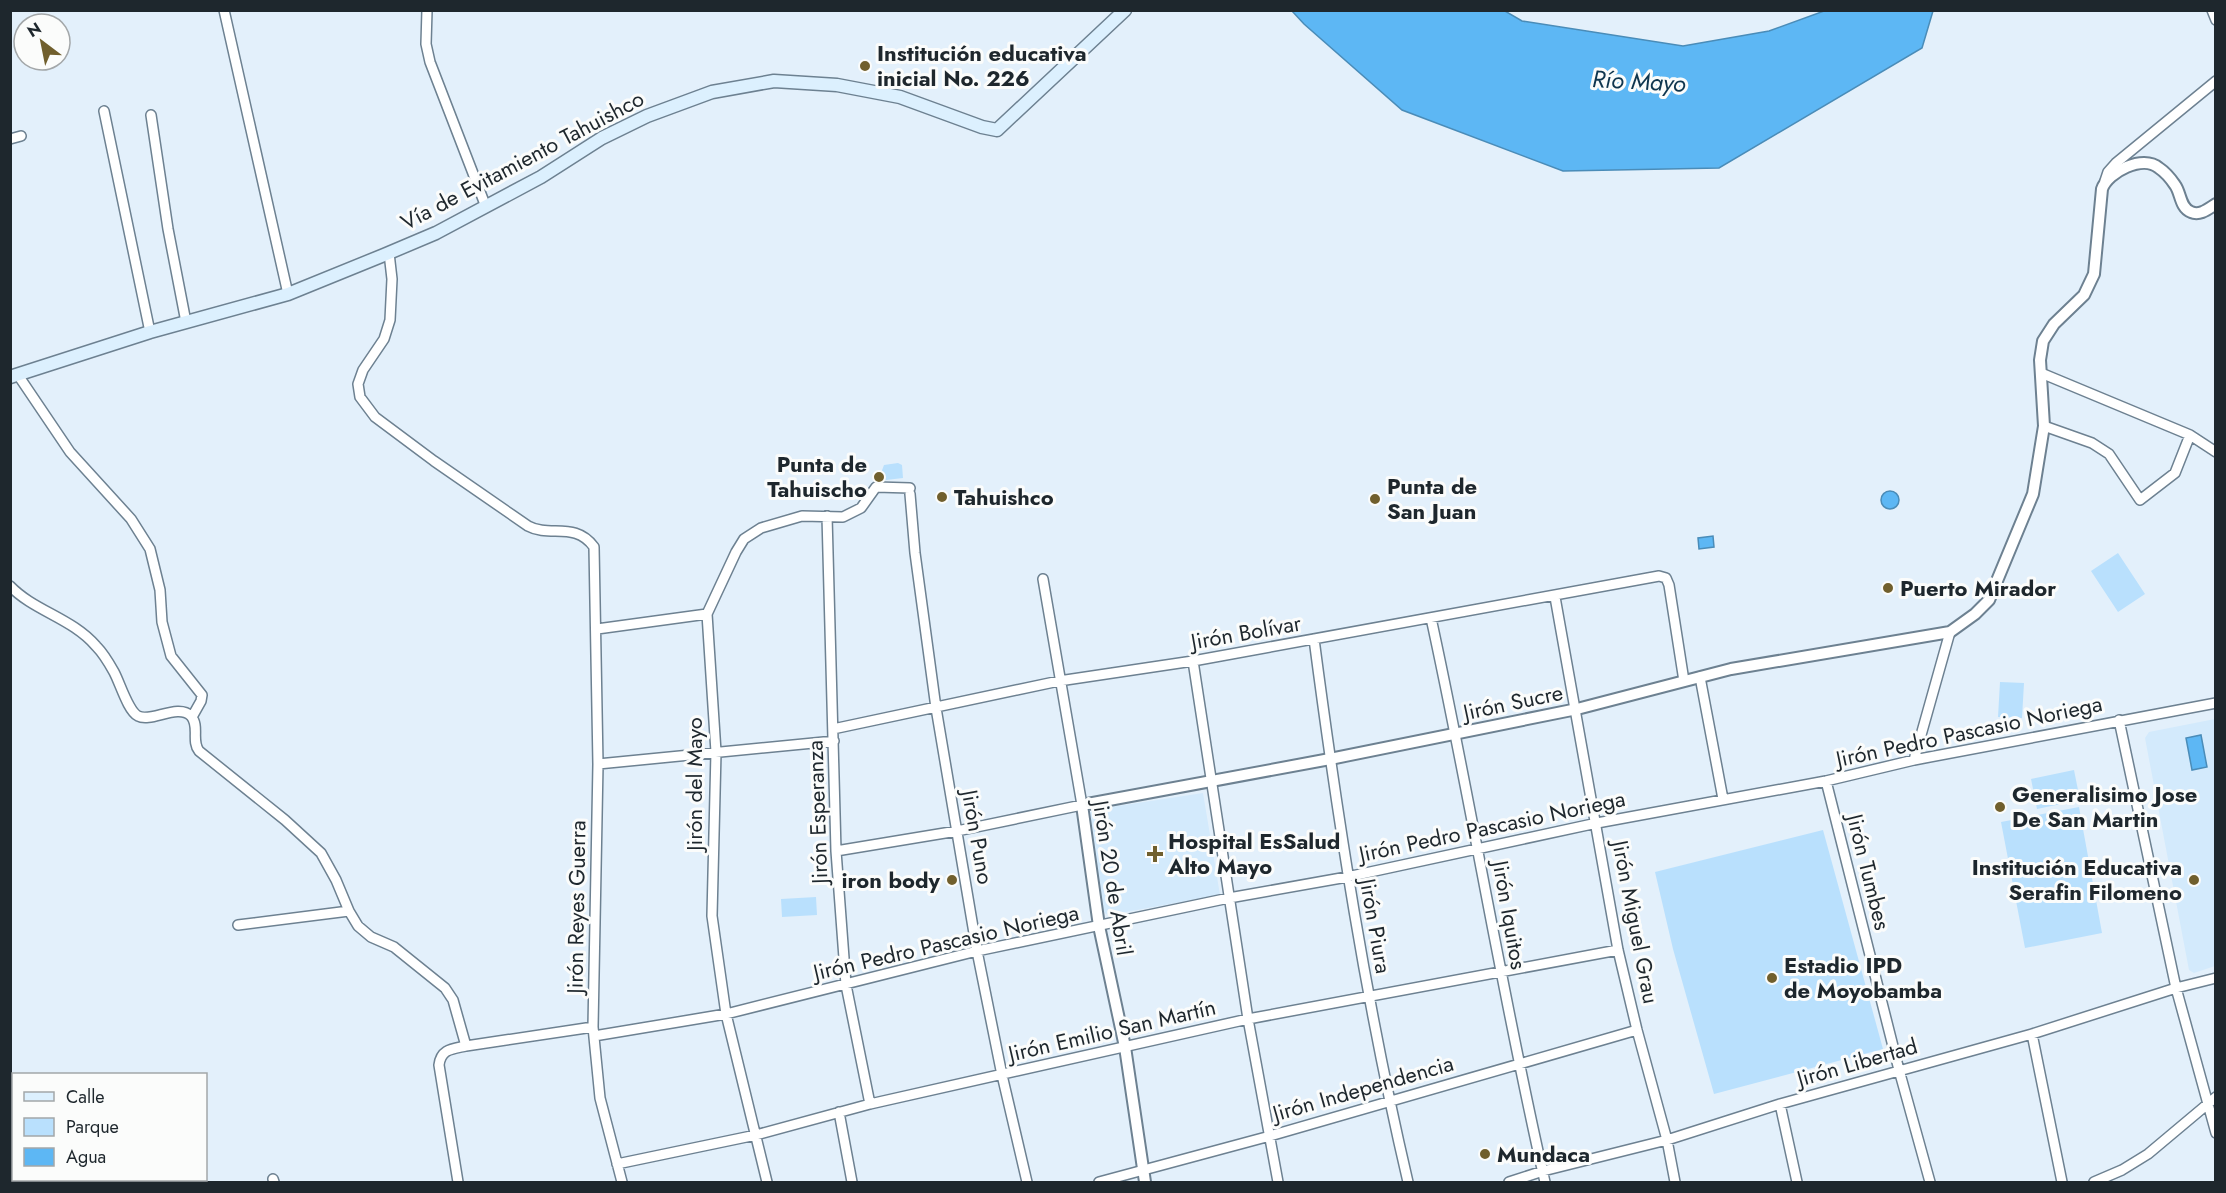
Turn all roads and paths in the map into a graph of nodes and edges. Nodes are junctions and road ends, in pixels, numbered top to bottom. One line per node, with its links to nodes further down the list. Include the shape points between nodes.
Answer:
1 (224, 10): 15 (street)
2 (427, 10): 13 (street, via 430,62)
3 (1125, 10): 13 (main road, Vía de Evitamiento Tahuishco, via 997,130 900,97 837,85 774,81 712,92 647,116)
4 (2212, 10): 5 (street)
5 (2216, 20)
6 (2216, 81): 11 (street, via 2116,163)
7 (104, 111): 17 (street)
8 (151, 116): 16 (street)
9 (21, 136): 10 (street)
10 (10, 139)
11 (2105, 181): 12 (street, via 2131,164 2146,162 2158,166 2176,186 2185,208 2193,213 2202,213); 18 (street, via 2094,274 2084,295 2054,324 2043,341)
12 (2216, 204)
13 (486, 207): 14 (main road, Vía de Evitamiento Tahuishco)
14 (389, 253): 15 (main road, Vía de Evitamiento Tahuishco); 30 (street, Jirón Reyes Guerra, via 390,320 384,339 363,370 358,384 360,397 375,417 528,526 573,531 590,540 594,547)
15 (288, 294): 16 (main road, Vía de Evitamiento Tahuishco)
16 (186, 322): 17 (main road, Vía de Evitamiento Tahuishco)
17 (150, 332): 19 (main road, Vía de Evitamiento Tahuishco)
18 (2041, 373): 20 (street); 21 (street)
19 (14, 376): 40 (street, via 70,452 131,519 150,549 171,656 202,695)
20 (2044, 426): 21 (street, via 2092,443 2109,454 2140,500 2175,473); 31 (street, via 2033,494 1989,600)
21 (2190, 435): 22 (street)
22 (2216, 452)
23 (876, 487): 24 (street, Jirón del Mayo, via 861,508 843,517); 38 (street, Jirón Puno, via 910,491)
24 (827, 516): 28 (street, Jirón del Mayo, via 802,516 761,528 744,539); 42 (street, Jirón Esperanza)
25 (1043, 579): 35 (street, Jirón 20 de Abril)
26 (10, 586): 40 (street, via 21,598 62,618 96,645 138,716 183,712)
27 (1555, 597): 29 (street, Jirón Bolívar); 36 (street, Jirón Bolívar, via 1659,576 1666,578); 39 (street, Jirón Miguel Grau)
28 (707, 615): 30 (street); 45 (street, Jirón del Mayo)
29 (1431, 618): 32 (street, Jirón Bolívar); 43 (street, Jirón Iquitos)
30 (597, 628): 48 (street, Jirón Reyes Guerra)
31 (1950, 632): 34 (street, Jirón Sucre); 47 (street)
32 (1314, 639): 33 (street, Jirón Bolívar); 46 (street, Jirón Piura)
33 (1193, 661): 35 (street, Jirón Bolívar); 50 (street)
34 (1700, 677): 36 (street, Jirón Sucre); 51 (street)
35 (1059, 681): 38 (street, Jirón Bolívar); 52 (street, Jirón 20 de Abril)
36 (1684, 681): 39 (street, Jirón Sucre)
37 (2216, 703): 41 (street, Jirón Pedro Pascasio Noriega)
38 (936, 708): 42 (street, Jirón Bolívar); 54 (street, Jirón Puno)
39 (1576, 709): 43 (street, Jirón Sucre); 53 (street, Jirón Miguel Grau)
40 (192, 717): 59 (street, via 196,748 321,853)
41 (2119, 720): 47 (street, Jirón Pedro Pascasio Noriega); 67 (street)
42 (833, 729): 44 (street, Jirón Esperanza)
43 (1456, 734): 46 (street, Jirón Sucre); 55 (street, Jirón Iquitos)
44 (834, 741): 45 (street); 56 (street, Jirón Esperanza)
45 (716, 752): 48 (street); 69 (street, Jirón del Mayo, via 712,916)
46 (1330, 759): 50 (street, Jirón Sucre); 57 (street, Jirón Piura)
47 (1914, 760): 49 (street, Jirón Pedro Pascasio Noriega)
48 (598, 764): 72 (street, Jirón Reyes Guerra)
49 (1826, 781): 51 (street, Jirón Pedro Pascasio Noriega); 77 (street, Jirón Tumbes)
50 (1212, 782): 52 (street, Jirón Sucre); 58 (street)
51 (1723, 799): 53 (street, Jirón Pedro Pascasio Noriega)
52 (1082, 805): 54 (street); 61 (street, Jirón 20 de Abril)
53 (1597, 823): 55 (street, Jirón Pedro Pascasio Noriega); 62 (street, Jirón Miguel Grau)
54 (957, 831): 56 (street); 63 (street, Jirón Puno)
55 (1479, 849): 57 (street, Jirón Pedro Pascasio Noriega); 64 (street, Jirón Iquitos)
56 (836, 850): 66 (street, Jirón Esperanza)
57 (1347, 877): 58 (street, Jirón Pedro Pascasio Noriega); 68 (street, Jirón Piura)
58 (1229, 898): 61 (street, Jirón Pedro Pascasio Noriega); 70 (street)
59 (349, 911): 60 (street); 74 (street, via 371,937 394,947 445,987 453,1000)
60 (237, 925)
61 (1100, 926): 63 (street, Jirón Pedro Pascasio Noriega); 75 (street, Jirón 20 de Abril)
62 (1618, 950): 64 (street, Jirón Emilio San Martín); 71 (street, Jirón Miguel Grau)
63 (977, 951): 66 (street, Jirón Pedro Pascasio Noriega); 78 (street, Jirón Puno)
64 (1500, 972): 68 (street, Jirón Emilio San Martín); 76 (street, Jirón Iquitos)
65 (2216, 978): 67 (street, Jirón Libertad)
66 (846, 985): 69 (street, Jirón Pedro Pascasio Noriega); 81 (street, Jirón Esperanza)
67 (2176, 988): 73 (street, Jirón Libertad); 83 (street)
68 (1369, 997): 70 (street, Jirón Emilio San Martín); 80 (street, Jirón Piura)
69 (726, 1014): 72 (street, Jirón Pedro Pascasio Noriega); 86 (street, Jirón del Mayo)
70 (1248, 1019): 75 (street, Jirón Emilio San Martín); 87 (street)
71 (1637, 1030): 76 (street, Jirón Independencia); 88 (street, Jirón Miguel Grau)
72 (593, 1031): 74 (street, Jirón Pedro Pascasio Noriega); 89 (street, Jirón Reyes Guerra, via 600,1098)
73 (2032, 1034): 77 (street, Jirón Libertad); 105 (street)
74 (466, 1046): 92 (street, Jirón Pedro Pascasio Noriega, via 447,1050 440,1056 439,1065)
75 (1125, 1047): 78 (street, Jirón Emilio San Martín); 91 (street, Jirón 20 de Abril)
76 (1521, 1062): 80 (street, Jirón Independencia); 90 (street, Jirón Iquitos)
77 (1899, 1070): 82 (street, Jirón Libertad); 104 (street, Jirón Tumbes)
78 (1002, 1075): 81 (street, Jirón Emilio San Martín); 96 (street, Jirón Puno)
79 (2216, 1097): 83 (street)
80 (1389, 1101): 87 (street, Jirón Independencia); 99 (street, Jirón Piura)
81 (870, 1104): 84 (street, Jirón Emilio San Martín)
82 (1780, 1104): 88 (street, Jirón Libertad); 103 (street)
83 (2206, 1104): 85 (street); 106 (street, via 2148,1154)
84 (839, 1112): 86 (street, Jirón Emilio San Martín); 95 (street)
85 (2216, 1133)
86 (756, 1135): 89 (street, Jirón Emilio San Martín); 94 (street, Jirón del Mayo)
87 (1270, 1136): 91 (street, Jirón Independencia); 98 (street)
88 (1667, 1140): 90 (street, Jirón Libertad); 102 (street, Jirón Miguel Grau)
89 (617, 1164): 93 (street, Jirón Reyes Guerra)
90 (1543, 1171): 100 (street, Jirón Libertad); 101 (street, Jirón Iquitos)
91 (1143, 1177): 97 (street, Jirón Independencia)
92 (458, 1182)
93 (622, 1182)
94 (767, 1182)
95 (852, 1182)
96 (1027, 1182)
97 (1099, 1182)
98 (1278, 1182)
99 (1408, 1182)
100 (1509, 1182)
101 (1545, 1182)
102 (1675, 1182)
103 (1797, 1182)
104 (1930, 1182)
105 (2062, 1182)
106 (2094, 1182)

